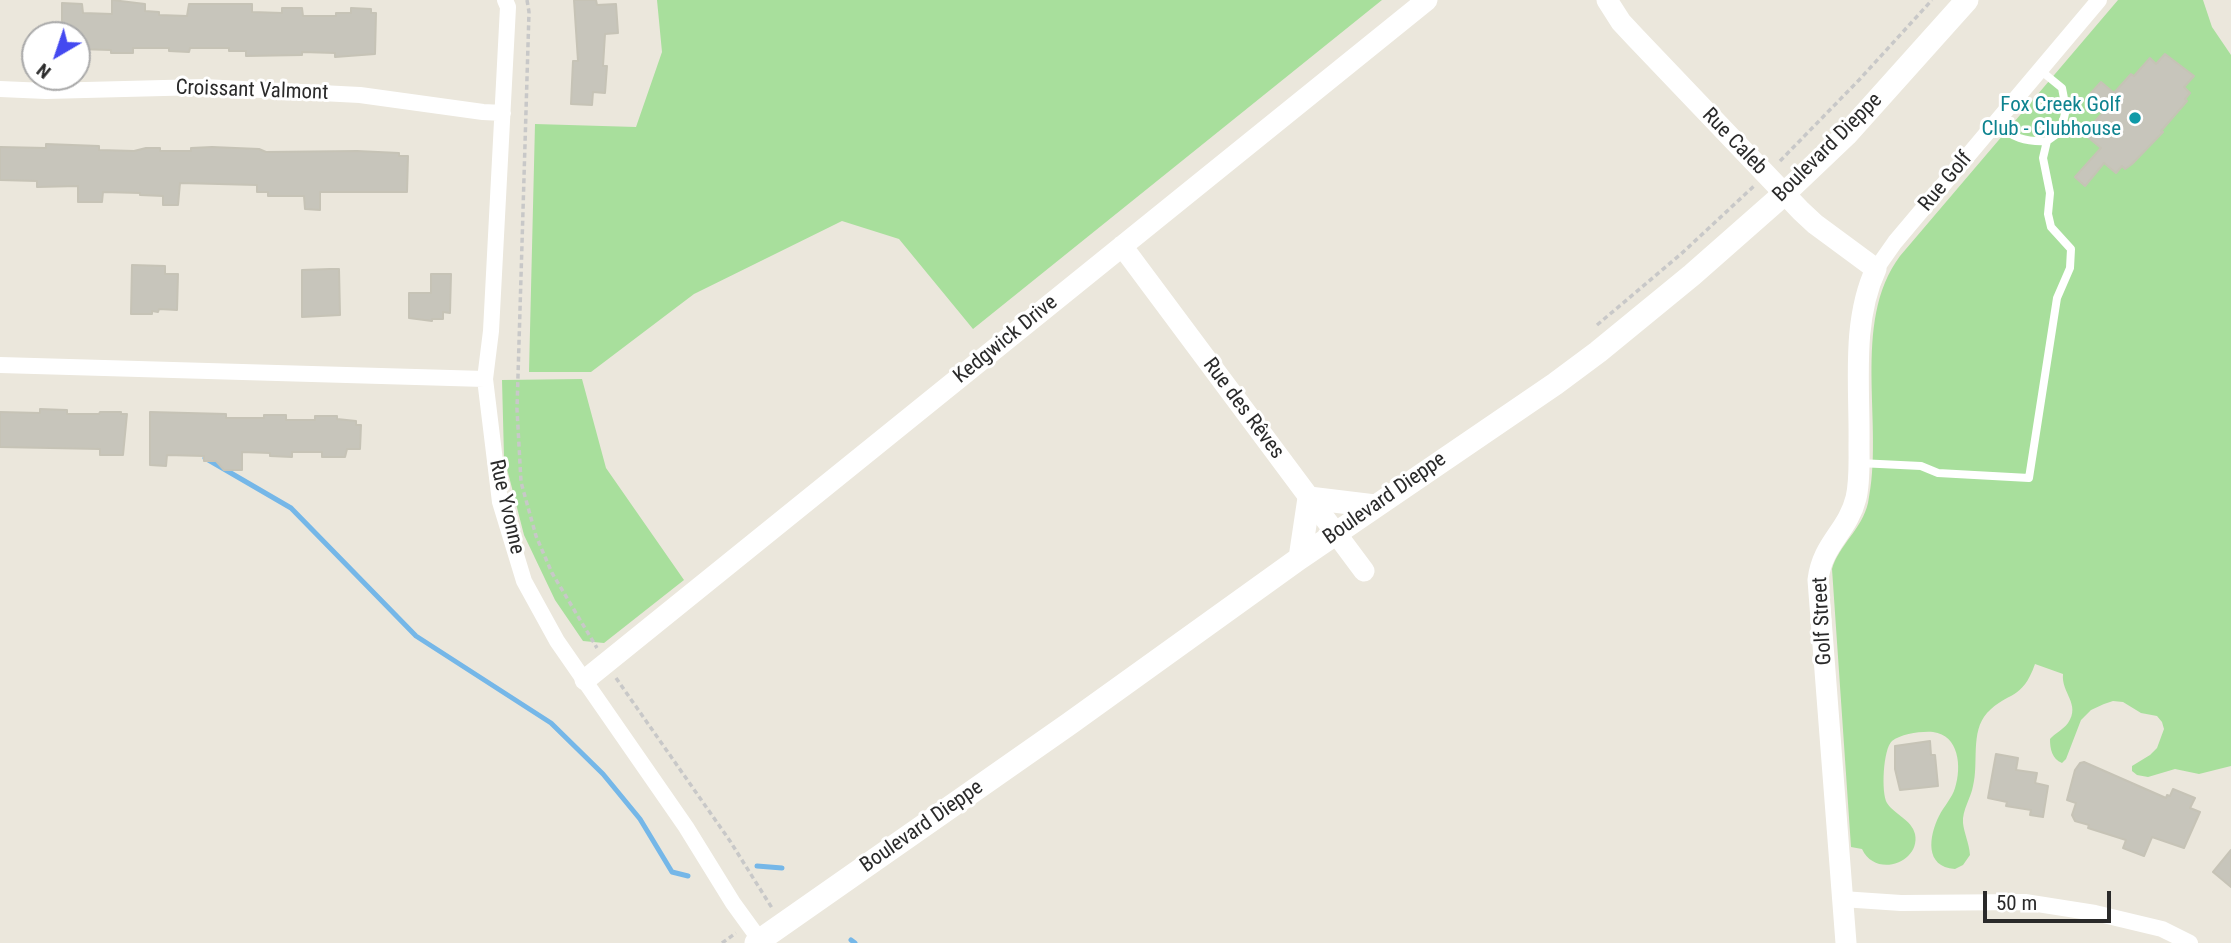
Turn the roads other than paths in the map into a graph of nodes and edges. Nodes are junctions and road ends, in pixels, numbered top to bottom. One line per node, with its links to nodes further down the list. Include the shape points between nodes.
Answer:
1 (505, 0): 8 (street, Rue Yvonne)
2 (1427, 0): 12 (street, Kedgwick Drive)
3 (1607, 0): 11 (street, Rue Caleb, via 1635,37)
4 (1967, 0): 11 (main road, Boulevard Dieppe, via 1846,135)
5 (2099, 0): 6 (street, Rue Golf)
6 (2040, 70): 9 (street, Rue Golf); 10 (lane, via 2062,88 2066,109 2061,131)
7 (0, 89): 8 (street, Croissant Valmont, via 229,88 360,94)
8 (503, 113): 15 (street, Rue Yvonne)
9 (1996, 123): 10 (lane, via 2010,136 2028,142); 13 (street, Rue Golf)
10 (2048, 141): 16 (lane, via 2043,158 2050,193 2048,214 2051,227 2071,249 2070,268 2057,298 2029,478)
11 (1784, 194): 13 (street, Rue Caleb, via 1815,224); 18 (main road, Boulevard Dieppe, via 1598,352)
12 (1122, 246): 17 (street, Rue des Rêves); 22 (street, Kedgwick Drive)
13 (1876, 269): 16 (street, Golf Street, via 1860,333)
14 (0, 365): 15 (street)
15 (485, 379): 22 (street, Rue Yvonne, via 500,502 524,581)
16 (1859, 463): 23 (street, Golf Street, via 1853,506 1823,556 1818,580)
17 (1309, 498): 18 (main road); 19 (street, Rue des Rêves); 20 (main road)
18 (1375, 506): 19 (main road, Boulevard Dieppe)
19 (1336, 534): 20 (main road, Boulevard Dieppe); 21 (street, Rue des Rêves)
20 (1300, 558): 24 (main road, Boulevard Dieppe)
21 (1364, 571)
22 (585, 680): 24 (street, Rue Yvonne)
23 (1842, 899): 25 (street, Golf Street); 26 (street, via 2025,902 2162,929)
24 (759, 942)
25 (1846, 943)
26 (2190, 943)

